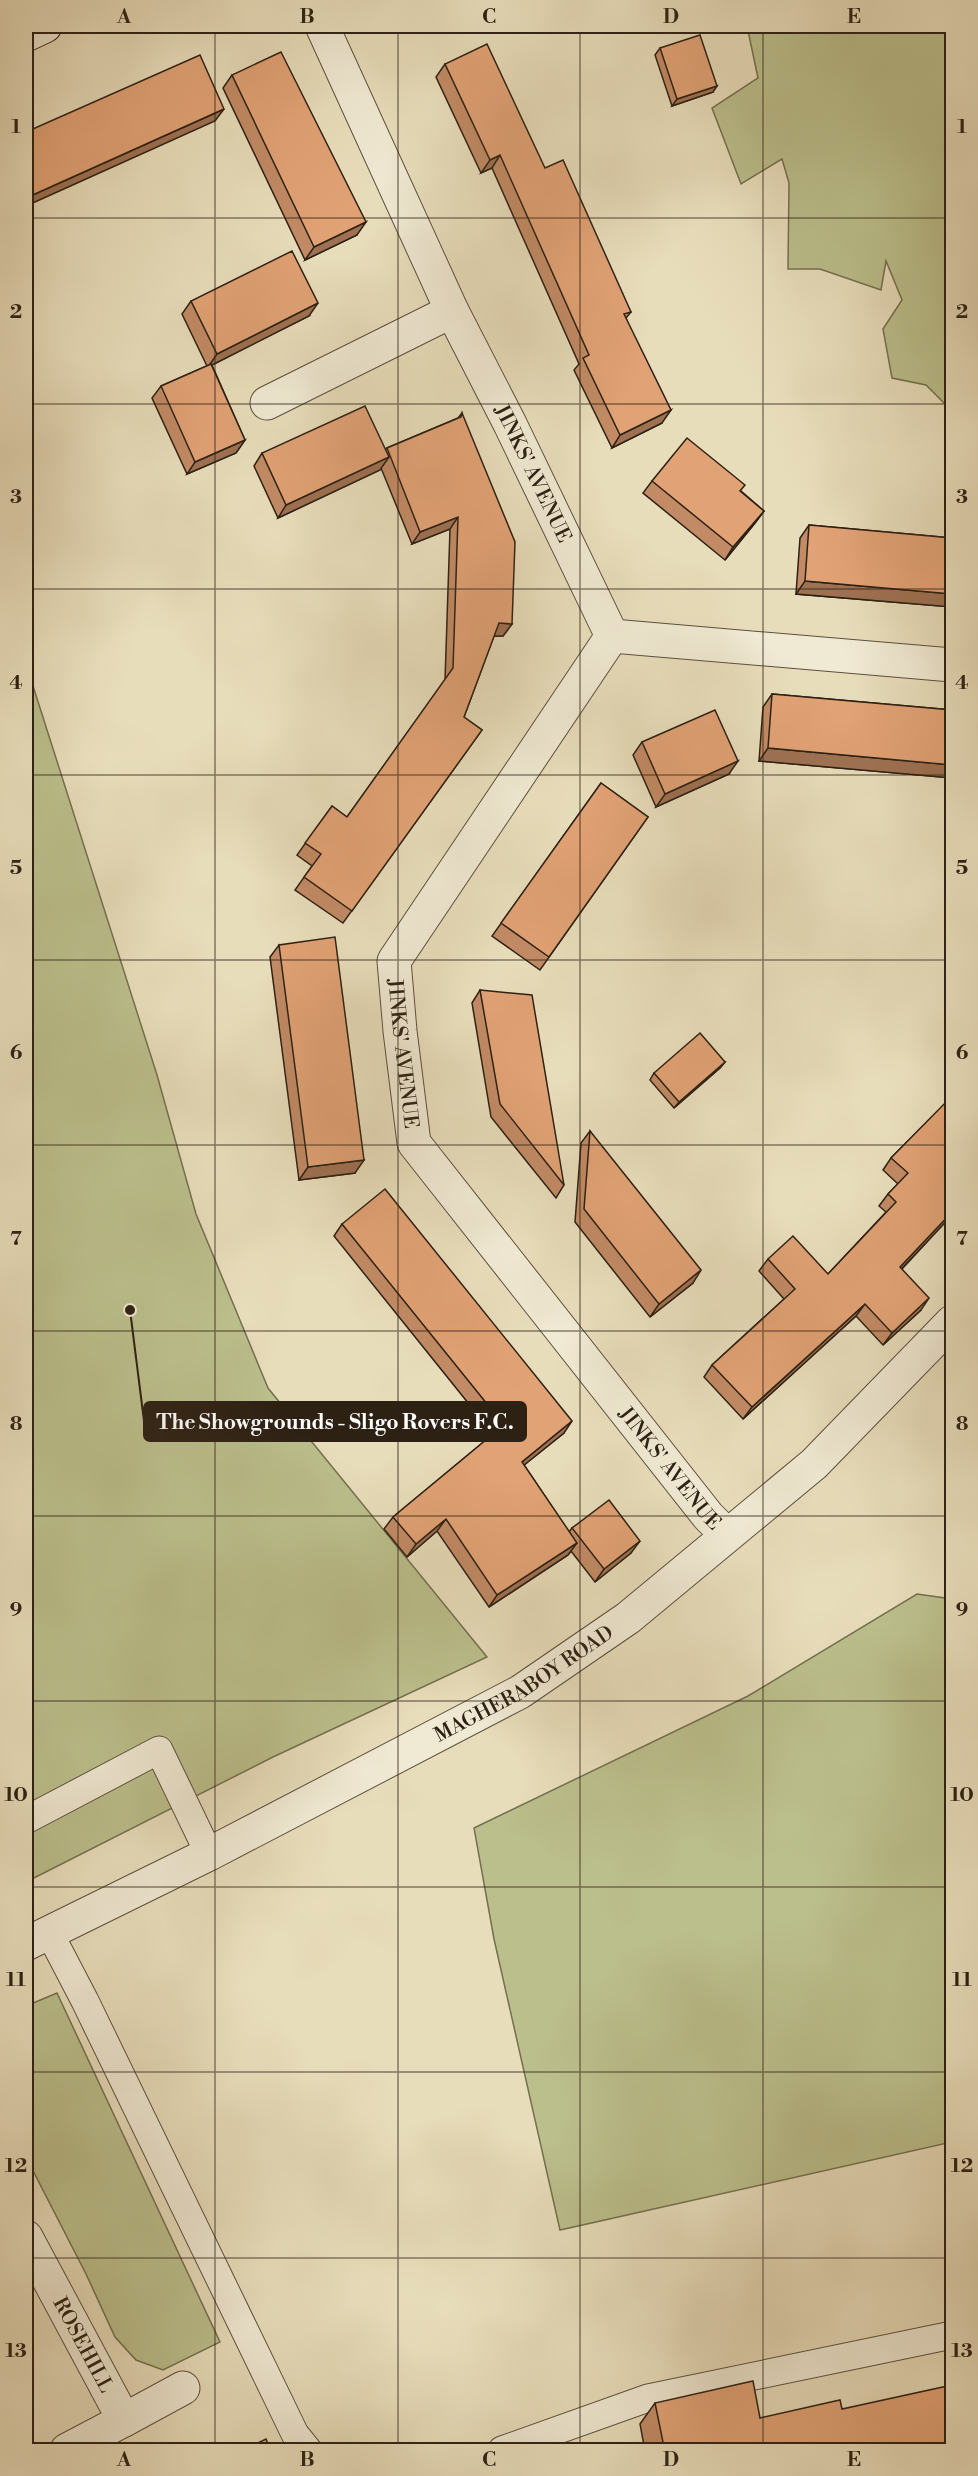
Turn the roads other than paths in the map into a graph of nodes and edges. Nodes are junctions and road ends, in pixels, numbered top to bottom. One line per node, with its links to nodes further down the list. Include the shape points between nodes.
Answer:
1 (45, 26): 3 (street)
2 (322, 26): 4 (street, JINKS' AVENUE)
3 (26, 35)
4 (452, 311): 5 (street); 6 (street, JINKS' AVENUE)
5 (267, 403)
6 (612, 636): 7 (street); 9 (street, JINKS' AVENUE, via 394,961 414,1143)
7 (952, 665)
8 (952, 1322): 9 (street, MAGHERABOY ROAD, via 814,1464)
9 (726, 1534): 11 (street, MAGHERABOY ROAD, via 628,1618 520,1692)
10 (26, 1820): 11 (lane, via 159,1750)
11 (209, 1854): 12 (street, MAGHERABOY ROAD)
12 (37, 1938): 18 (lane, via 85,2001 296,2434)
13 (26, 2236): 16 (street, ROSEHILL)
14 (952, 2335): 19 (lane, via 648,2398)
15 (183, 2388): 16 (street)
16 (124, 2420): 17 (street)
17 (67, 2451)
18 (308, 2451)
19 (502, 2451)

